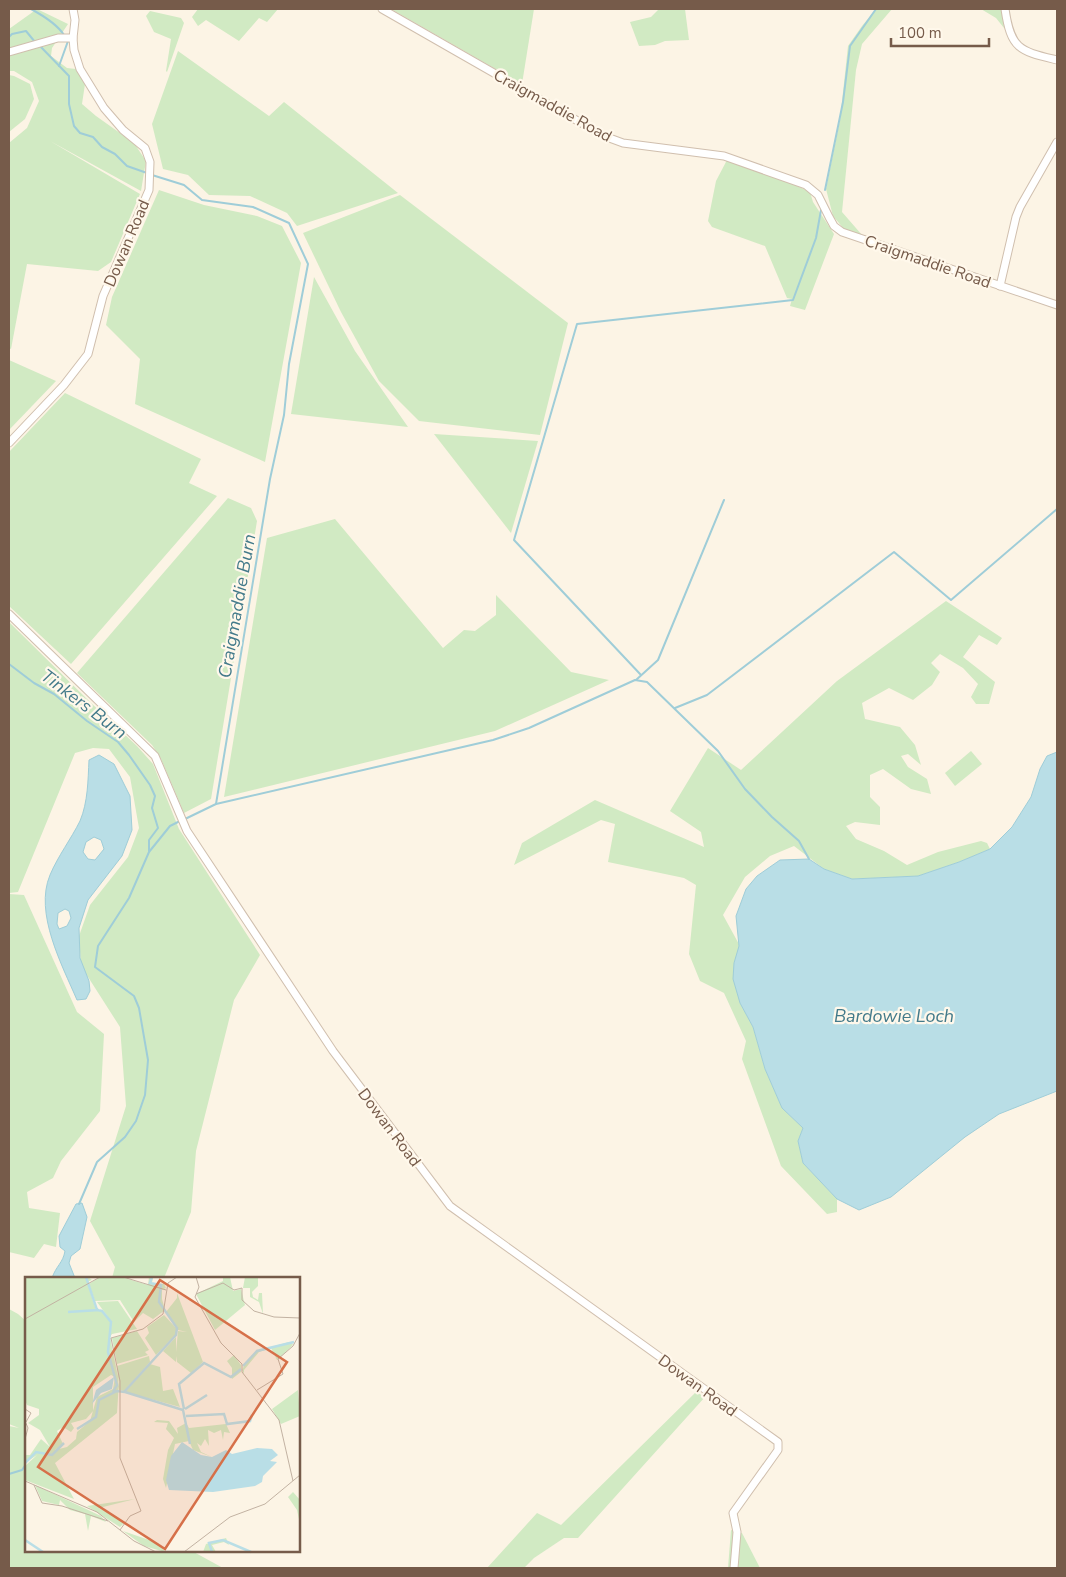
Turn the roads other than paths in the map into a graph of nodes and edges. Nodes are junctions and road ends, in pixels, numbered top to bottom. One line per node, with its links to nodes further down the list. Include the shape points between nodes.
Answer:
1 (73, 9): 4 (street, Dowan Road)
2 (382, 9): 8 (street, Craigmaddie Road, via 604,136 623,143 724,156 806,185 818,195 834,226 842,232)
3 (1005, 9): 6 (street, via 1018,46 1030,53)
4 (73, 38): 5 (street, via 58,38); 10 (street, Dowan Road, via 80,69 104,108 145,148 150,162 149,190 103,296 88,354 64,385)
5 (9, 52)
6 (1057, 60)
7 (1057, 142): 8 (street, via 1016,217)
8 (1000, 286): 9 (street, Craigmaddie Road)
9 (1057, 305)
10 (9, 443)
11 (9, 614): 12 (street, Dowan Road, via 155,756 187,831 198,848 332,1051 450,1206 778,1442 778,1450 733,1513 738,1532)
12 (734, 1568)

